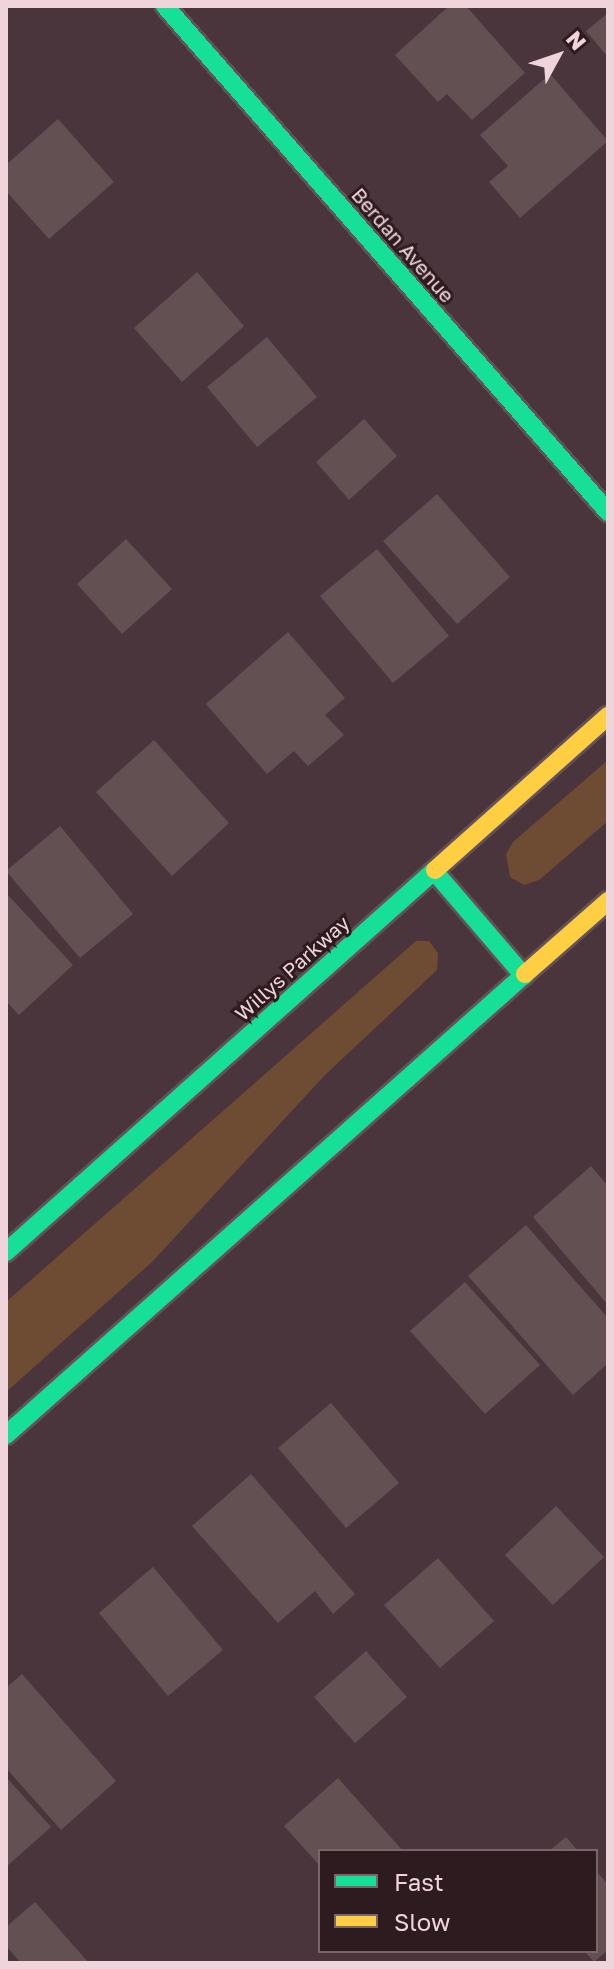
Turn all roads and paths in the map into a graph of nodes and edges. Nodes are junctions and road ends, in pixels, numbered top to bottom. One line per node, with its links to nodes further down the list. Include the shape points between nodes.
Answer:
1 (165, 6): 2 (main road, Berdan Avenue)
2 (608, 512)
3 (608, 716): 4 (main road, Willys Parkway)
4 (434, 871): 6 (main road); 7 (main road, Willys Parkway)
5 (608, 901): 6 (main road)
6 (524, 976): 8 (main road)
7 (6, 1252)
8 (6, 1435)

